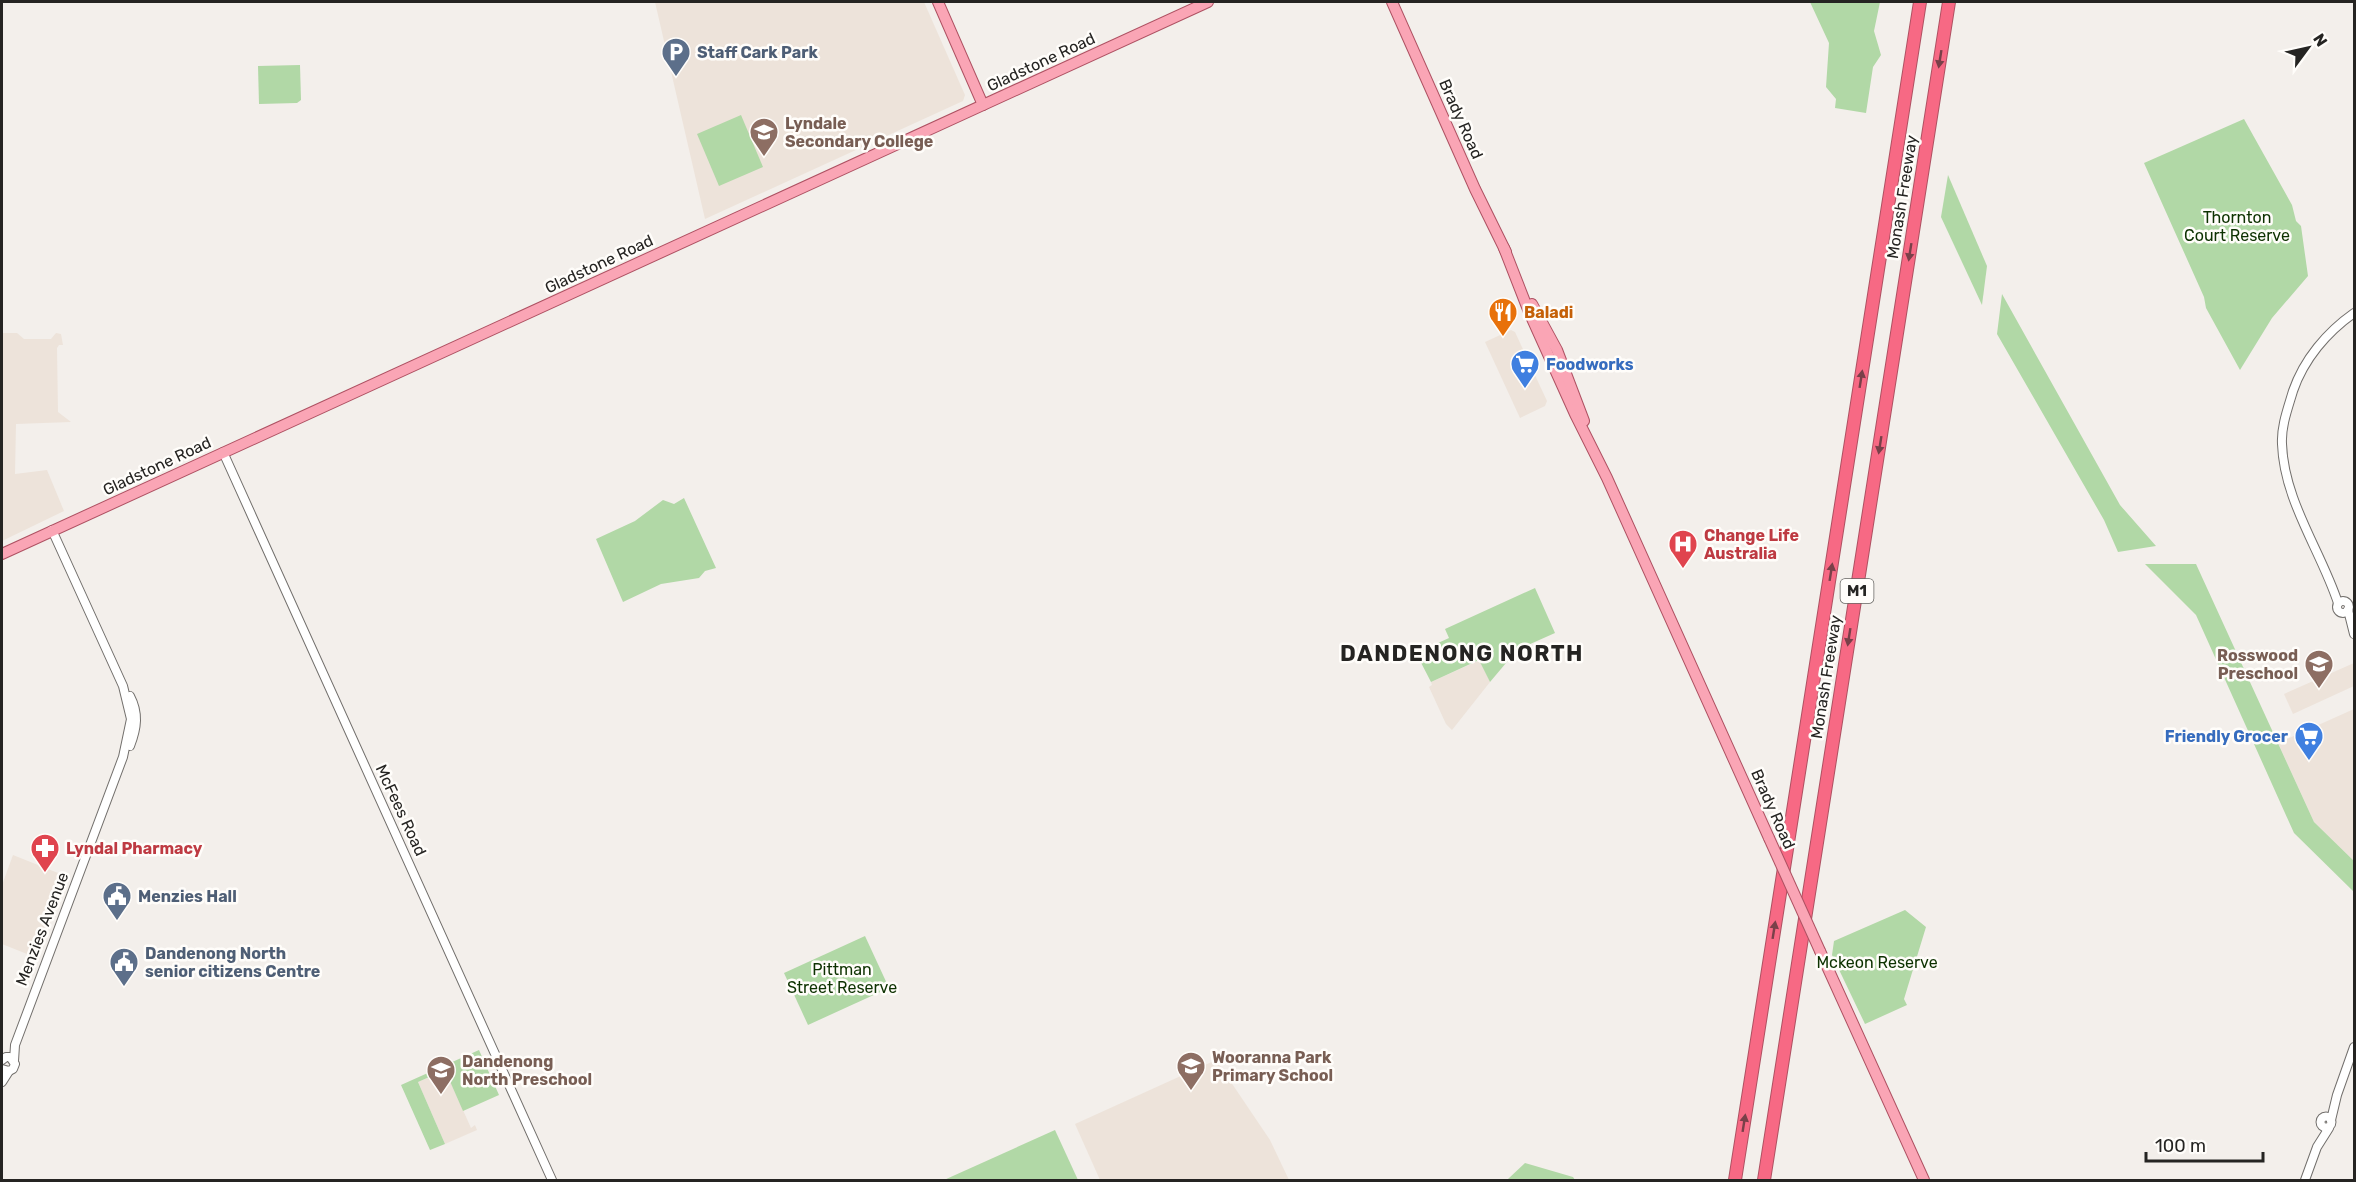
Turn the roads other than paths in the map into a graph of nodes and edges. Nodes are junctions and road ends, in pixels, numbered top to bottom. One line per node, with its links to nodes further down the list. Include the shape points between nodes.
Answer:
1 (938, 2): 6 (main road)
2 (1208, 2): 6 (main road, Gladstone Road)
3 (1392, 2): 19 (main road, Brady Road, bridge, via 1532,310 1557,350 1564,380 1594,450)
4 (1920, 2): 17 (highway, Monash Freeway / M1, one-way to 4)
5 (1949, 2): 18 (highway, Monash Freeway / M1, one-way to 18)
6 (983, 105): 8 (main road, Gladstone Road)
7 (2355, 313): 11 (street, via 2316,347 2297,379 2282,444 2287,478 2298,510 2341,602 2337,610 2344,612)
8 (223, 452): 9 (main road, Gladstone Road); 16 (street, McFees Road)
9 (52, 530): 10 (main road, Gladstone Road); 13 (street, Menzies Avenue, via 135,707 137,726)
10 (2, 554)
11 (2354, 633)
12 (2355, 1047): 20 (street)
13 (7, 1059): 14 (street, Menzies Avenue, via 14,1067)
14 (5, 1070): 15 (street)
15 (2, 1082)
16 (552, 1180)
17 (1735, 1180)
18 (1764, 1180)
19 (1924, 1180)
20 (2305, 1180)

